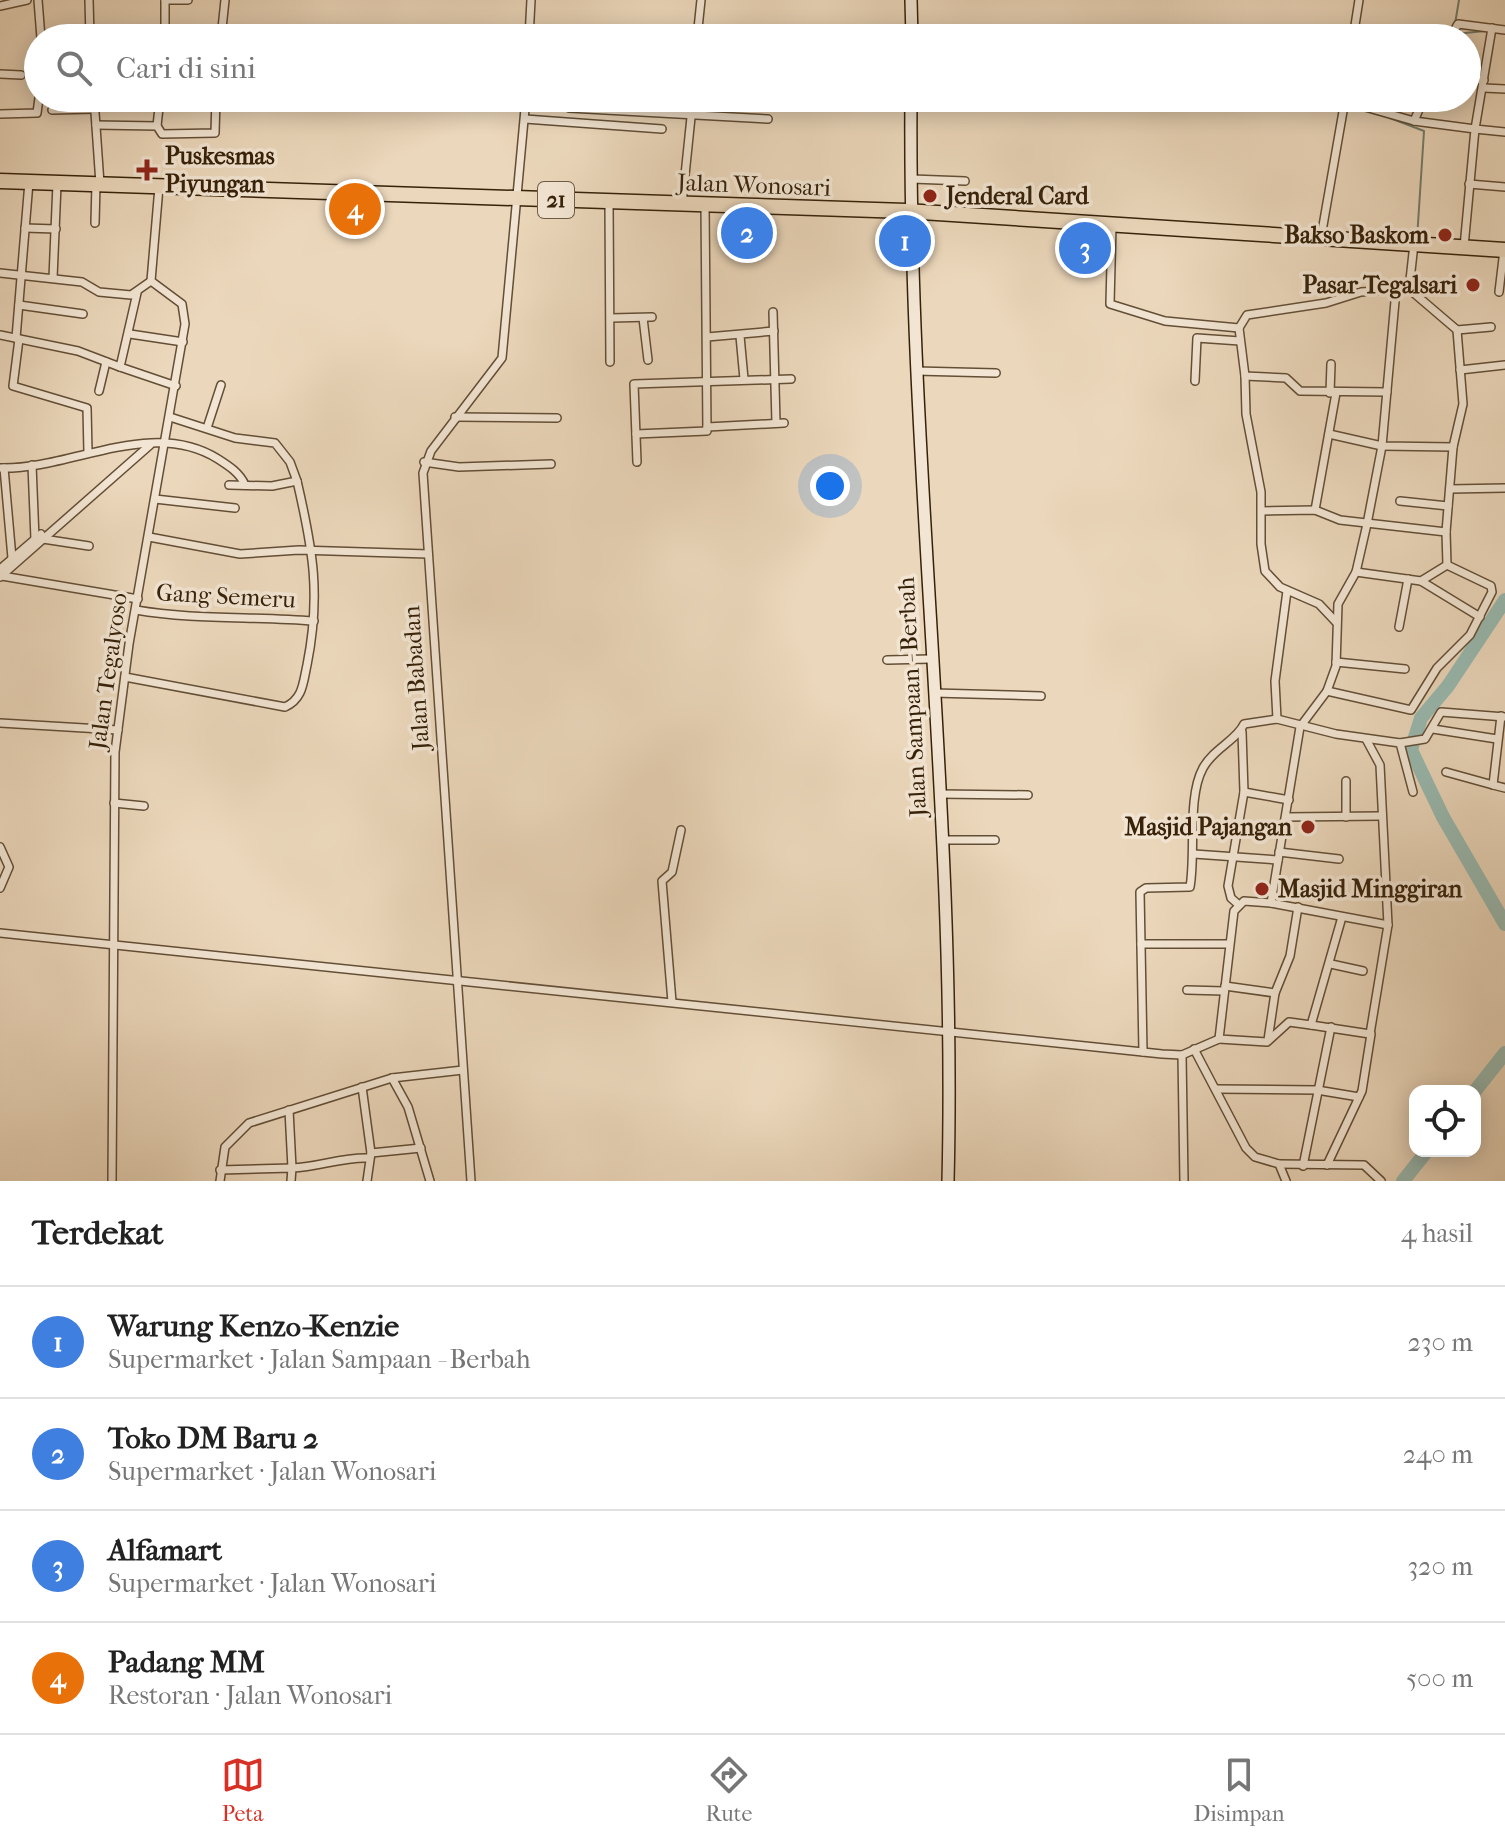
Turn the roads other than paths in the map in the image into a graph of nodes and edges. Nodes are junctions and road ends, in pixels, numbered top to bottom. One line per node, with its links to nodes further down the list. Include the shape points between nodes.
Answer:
1 (27, 0): 11 (street)
2 (38, 0): 12 (street)
3 (89, 0): 13 (street)
4 (165, 0): 5 (street); 14 (street)
5 (188, 0)
6 (225, 0): 15 (street)
7 (531, 0): 16 (street)
8 (701, 0): 17 (street)
9 (911, 0): 18 (main road)
10 (1359, 0): 19 (street)
11 (0, 6)
12 (40, 24)
13 (90, 24)
14 (165, 24)
15 (222, 24)
16 (530, 24)
17 (698, 24)
18 (912, 24)
19 (1355, 24)
20 (1481, 27): 21 (street)
21 (1492, 28): 22 (street); 26 (street)
22 (1505, 30)
23 (0, 74): 24 (street)
24 (21, 75)
25 (1481, 83): 26 (street)
26 (1484, 84): 27 (street); 28 (street)
27 (1505, 89)
28 (1481, 99)
29 (39, 112): 41 (street)
30 (95, 112): 46 (street)
31 (158, 112): 47 (street)
32 (216, 112): 47 (street, via 215,133 162,134)
33 (525, 112): 43 (street)
34 (637, 112): 42 (street); 50 (street)
35 (692, 112): 42 (street)
36 (911, 112): 52 (main road, Jalan Sampaan - Berbah)
37 (1343, 112): 70 (street)
38 (1384, 112): 45 (street)
39 (1419, 112): 45 (street)
40 (1478, 112): 49 (street)
41 (0, 114)
42 (692, 115): 44 (street); 63 (street)
43 (525, 119): 50 (street); 61 (street)
44 (768, 119)
45 (1416, 122): 49 (street)
46 (96, 125): 47 (street); 58 (street)
47 (157, 126)
48 (662, 129): 50 (street)
49 (1475, 129): 51 (street); 57 (street)
50 (634, 131)
51 (1505, 132)
52 (912, 179): 54 (street); 65 (main road, Jalan Sampaan - Berbah)
53 (0, 181): 55 (highway, Jalan Wonosari / 21)
54 (965, 181)
55 (29, 182): 56 (highway, Jalan Wonosari / 21); 68 (street)
56 (57, 184): 58 (highway, Jalan Wonosari / 21); 69 (street)
57 (1469, 184): 60 (street); 72 (street)
58 (98, 185): 59 (highway, Jalan Wonosari / 21); 66 (street)
59 (159, 187): 61 (highway, Jalan Wonosari / 21); 77 (street)
60 (1505, 187)
61 (517, 199): 62 (highway, Jalan Wonosari / 21); 118 (street, via 502,358)
62 (609, 202): 63 (highway, Jalan Wonosari / 21); 85 (street)
63 (682, 204): 64 (highway, Jalan Wonosari / 21)
64 (705, 205): 65 (highway, Jalan Wonosari / 21); 93 (street)
65 (911, 211): 67 (highway, Jalan Wonosari / 21); 104 (main road, Jalan Sampaan - Berbah)
66 (95, 223)
67 (1112, 223): 70 (highway, Jalan Wonosari / 21); 87 (street, via 1110,304 1165,321)
68 (25, 228): 69 (street); 75 (street)
69 (56, 229): 76 (street)
70 (1321, 237): 71 (highway, Jalan Wonosari / 21)
71 (1416, 244): 72 (highway, Jalan Wonosari / 21); 78 (street)
72 (1464, 247): 73 (highway, Jalan Wonosari / 21)
73 (1504, 250): 80 (street)
74 (0, 273): 75 (street)
75 (23, 275): 76 (street); 82 (street)
76 (53, 278): 81 (street, via 82,282 99,292)
77 (151, 281): 81 (street); 96 (street, Jalan Tegalyoso, via 182,304)
78 (1409, 289): 79 (street); 88 (street)
79 (1396, 290): 87 (street, via 1254,311); 115 (street)
80 (1499, 292)
81 (137, 293): 90 (street)
82 (19, 305): 84 (street); 94 (street)
83 (773, 312): 89 (street)
84 (83, 314)
85 (611, 318): 97 (street, via 647,318); 99 (street)
86 (1491, 327): 88 (street)
87 (1239, 328): 95 (street)
88 (1457, 330): 103 (street)
89 (774, 331): 92 (street); 108 (street)
90 (130, 334): 96 (street); 102 (street)
91 (0, 335): 94 (street)
92 (740, 336): 93 (street); 107 (street)
93 (707, 337): 110 (street)
94 (17, 339): 98 (street); 128 (street, via 13,386 87,408)
95 (1240, 341): 106 (street); 111 (street, via 1197,338)
96 (183, 342): 113 (street, Jalan Tegalyoso)
97 (648, 360)
98 (106, 362): 102 (street); 114 (street)
99 (610, 362)
100 (1331, 364): 116 (street)
101 (1505, 365): 103 (street)
102 (120, 367): 113 (street)
103 (1460, 370): 127 (street, via 1463,404)
104 (916, 371): 105 (street); 165 (main road, Jalan Sampaan - Berbah)
105 (996, 373)
106 (1245, 376): 116 (street, via 1286,378 1294,390); 144 (street)
107 (744, 379): 108 (street); 110 (street)
108 (774, 379): 109 (street); 120 (street, via 780,423)
109 (791, 379)
110 (707, 381): 120 (street); 122 (street, via 634,384)
111 (1195, 381)
112 (221, 385): 121 (street)
113 (176, 386): 117 (street, Jalan Tegalyoso)
114 (99, 391)
115 (1387, 392): 116 (street); 126 (street)
116 (1333, 393): 123 (street)
117 (170, 417): 121 (street); 124 (street, Jalan Tegalyoso)
118 (455, 417): 119 (street); 129 (street)
119 (557, 418)
120 (707, 427): 122 (street)
121 (207, 428): 134 (street, via 275,443)
122 (636, 434): 130 (street)
123 (1329, 434): 126 (street); 143 (street)
124 (165, 441): 125 (street); 136 (street, via 215,456); 139 (street, Jalan Tegalyoso)
125 (147, 445): 128 (street); 148 (street)
126 (1382, 446): 127 (street); 145 (street)
127 (1453, 447): 138 (street)
128 (88, 453): 132 (street)
129 (424, 462): 131 (street, via 459,467); 151 (street, Jalan Babadan)
130 (637, 462)
131 (551, 464)
132 (32, 465): 133 (street); 148 (street)
133 (2, 468): 152 (street)
134 (297, 481): 136 (street); 150 (street)
135 (229, 485): 136 (street)
136 (245, 485)
137 (1505, 488): 138 (street)
138 (1452, 489): 141 (street)
139 (155, 499): 142 (street); 147 (street, Jalan Tegalyoso)
140 (1400, 501): 141 (street)
141 (1448, 506): 146 (street)
142 (235, 508)
143 (1315, 510): 144 (street); 145 (street)
144 (1262, 511): 158 (street, via 1265,571)
145 (1367, 524): 146 (street); 154 (street)
146 (1446, 532): 153 (street)
147 (149, 537): 150 (street, via 240,554); 159 (street, Jalan Tegalyoso)
148 (39, 539): 149 (street); 152 (street); 155 (street)
149 (89, 546)
150 (312, 550): 151 (street); 162 (street)
151 (428, 554): 217 (street, Jalan Babadan)
152 (12, 558): 155 (street)
153 (1447, 565): 157 (street); 161 (street, via 1491,586)
154 (1356, 572): 156 (street); 163 (street, via 1341,595)
155 (0, 574): 159 (street)
156 (1408, 579): 157 (street); 164 (street)
157 (1421, 581): 161 (street)
158 (1287, 591): 163 (street, via 1319,604); 174 (street, via 1275,681)
159 (138, 599): 160 (street, Jalan Tegalyoso)
160 (136, 610): 162 (street, Gang Semeru, via 183,618); 169 (street, Jalan Tegalyoso)
161 (1480, 617): 170 (street, via 1423,687 1411,710)
162 (314, 621): 169 (street, via 302,690 285,707)
163 (1336, 622): 167 (street)
164 (1399, 627)
165 (930, 659): 166 (street); 171 (main road, Jalan Sampaan - Berbah)
166 (887, 660)
167 (1336, 662): 168 (street); 170 (street)
168 (1405, 669)
169 (125, 677): 178 (street, Jalan Tegalyoso)
170 (1327, 691): 176 (street)
171 (934, 693): 172 (street); 189 (main road, Jalan Sampaan - Berbah)
172 (1041, 696)
173 (1503, 717): 177 (street, via 1441,712); 181 (street)
174 (1277, 719): 176 (street); 179 (street, via 1249,722)
175 (0, 723): 178 (street)
176 (1300, 727): 180 (street); 191 (street)
177 (1433, 729): 181 (street); 182 (street, via 1417,743)
178 (118, 730): 192 (street, Jalan Tegalyoso)
179 (1242, 732): 187 (street); 201 (street, via 1216,750 1201,771)
180 (1366, 739): 182 (street); 194 (street, via 1379,759)
181 (1497, 739): 185 (street)
182 (1402, 743): 188 (street)
183 (1446, 772): 185 (street)
184 (1346, 781): 196 (street)
185 (1493, 785): 186 (street)
186 (1505, 788)
187 (1244, 792): 191 (street); 203 (street)
188 (1413, 792)
189 (939, 794): 190 (street); 198 (main road, Jalan Sampaan - Berbah)
190 (1028, 795)
191 (1289, 800): 195 (street)
192 (114, 803): 193 (street); 214 (street, Jalan Tegalyoso)
193 (144, 806)
194 (1381, 816): 196 (street); 210 (street)
195 (1286, 817): 196 (street); 202 (street)
196 (1346, 817)
197 (681, 830): 221 (street, via 672,872 662,881)
198 (942, 840): 199 (street); 224 (main road, Jalan Sampaan - Berbah)
199 (995, 840)
200 (0, 847): 205 (street, via 9,867)
201 (1194, 854): 203 (street); 212 (street, via 1190,887 1140,892)
202 (1279, 856): 203 (street); 204 (street); 206 (street)
203 (1232, 858): 207 (street, via 1228,886)
204 (1339, 859)
205 (1, 884)
206 (1271, 903): 207 (street); 208 (street)
207 (1239, 905): 213 (street)
208 (1298, 907): 209 (street); 220 (street, via 1290,956)
209 (1342, 917): 210 (street); 215 (street)
210 (1388, 925): 225 (street)
211 (0, 933): 214 (street)
212 (1141, 944): 213 (street); 229 (street)
213 (1229, 944): 218 (street)
214 (115, 945): 217 (street); 245 (street, Jalan Tegalyoso)
215 (1331, 964): 216 (street); 222 (street)
216 (1363, 971)
217 (457, 981): 221 (street); 231 (street, Jalan Babadan)
218 (1225, 988): 219 (street); 220 (street); 226 (street)
219 (1187, 990)
220 (1275, 993): 227 (street)
221 (672, 1002): 224 (street)
222 (1311, 1025): 223 (street); 227 (street, via 1289,1022)
223 (1331, 1027): 225 (street); 235 (street)
224 (950, 1031): 229 (street); 251 (main road, Jalan Sampaan - Berbah)
225 (1371, 1034): 236 (street)
226 (1219, 1039): 227 (street); 228 (street)
227 (1267, 1042)
228 (1194, 1049): 230 (street); 234 (street)
229 (1143, 1052): 230 (street)
230 (1182, 1055): 252 (street)
231 (463, 1070): 232 (street); 250 (street, Jalan Babadan)
232 (392, 1078): 233 (street); 238 (street)
233 (362, 1087): 237 (street); 239 (street)
234 (1216, 1089): 235 (street); 240 (street, via 1250,1153)
235 (1317, 1090): 236 (street); 242 (street)
236 (1359, 1097): 241 (street)
237 (289, 1110): 243 (street); 244 (street, via 249,1123 232,1137)
238 (421, 1148): 239 (street); 249 (street)
239 (370, 1156): 243 (street); 248 (street)
240 (1279, 1164): 242 (street); 253 (street)
241 (1327, 1165): 242 (street); 254 (street, via 1364,1165)
242 (1303, 1166)
243 (292, 1168): 244 (street); 247 (street)
244 (220, 1170): 246 (street)
245 (112, 1181)
246 (220, 1181)
247 (291, 1181)
248 (367, 1181)
249 (430, 1181)
250 (471, 1181)
251 (948, 1181)
252 (1184, 1181)
253 (1286, 1181)
254 (1381, 1181)

